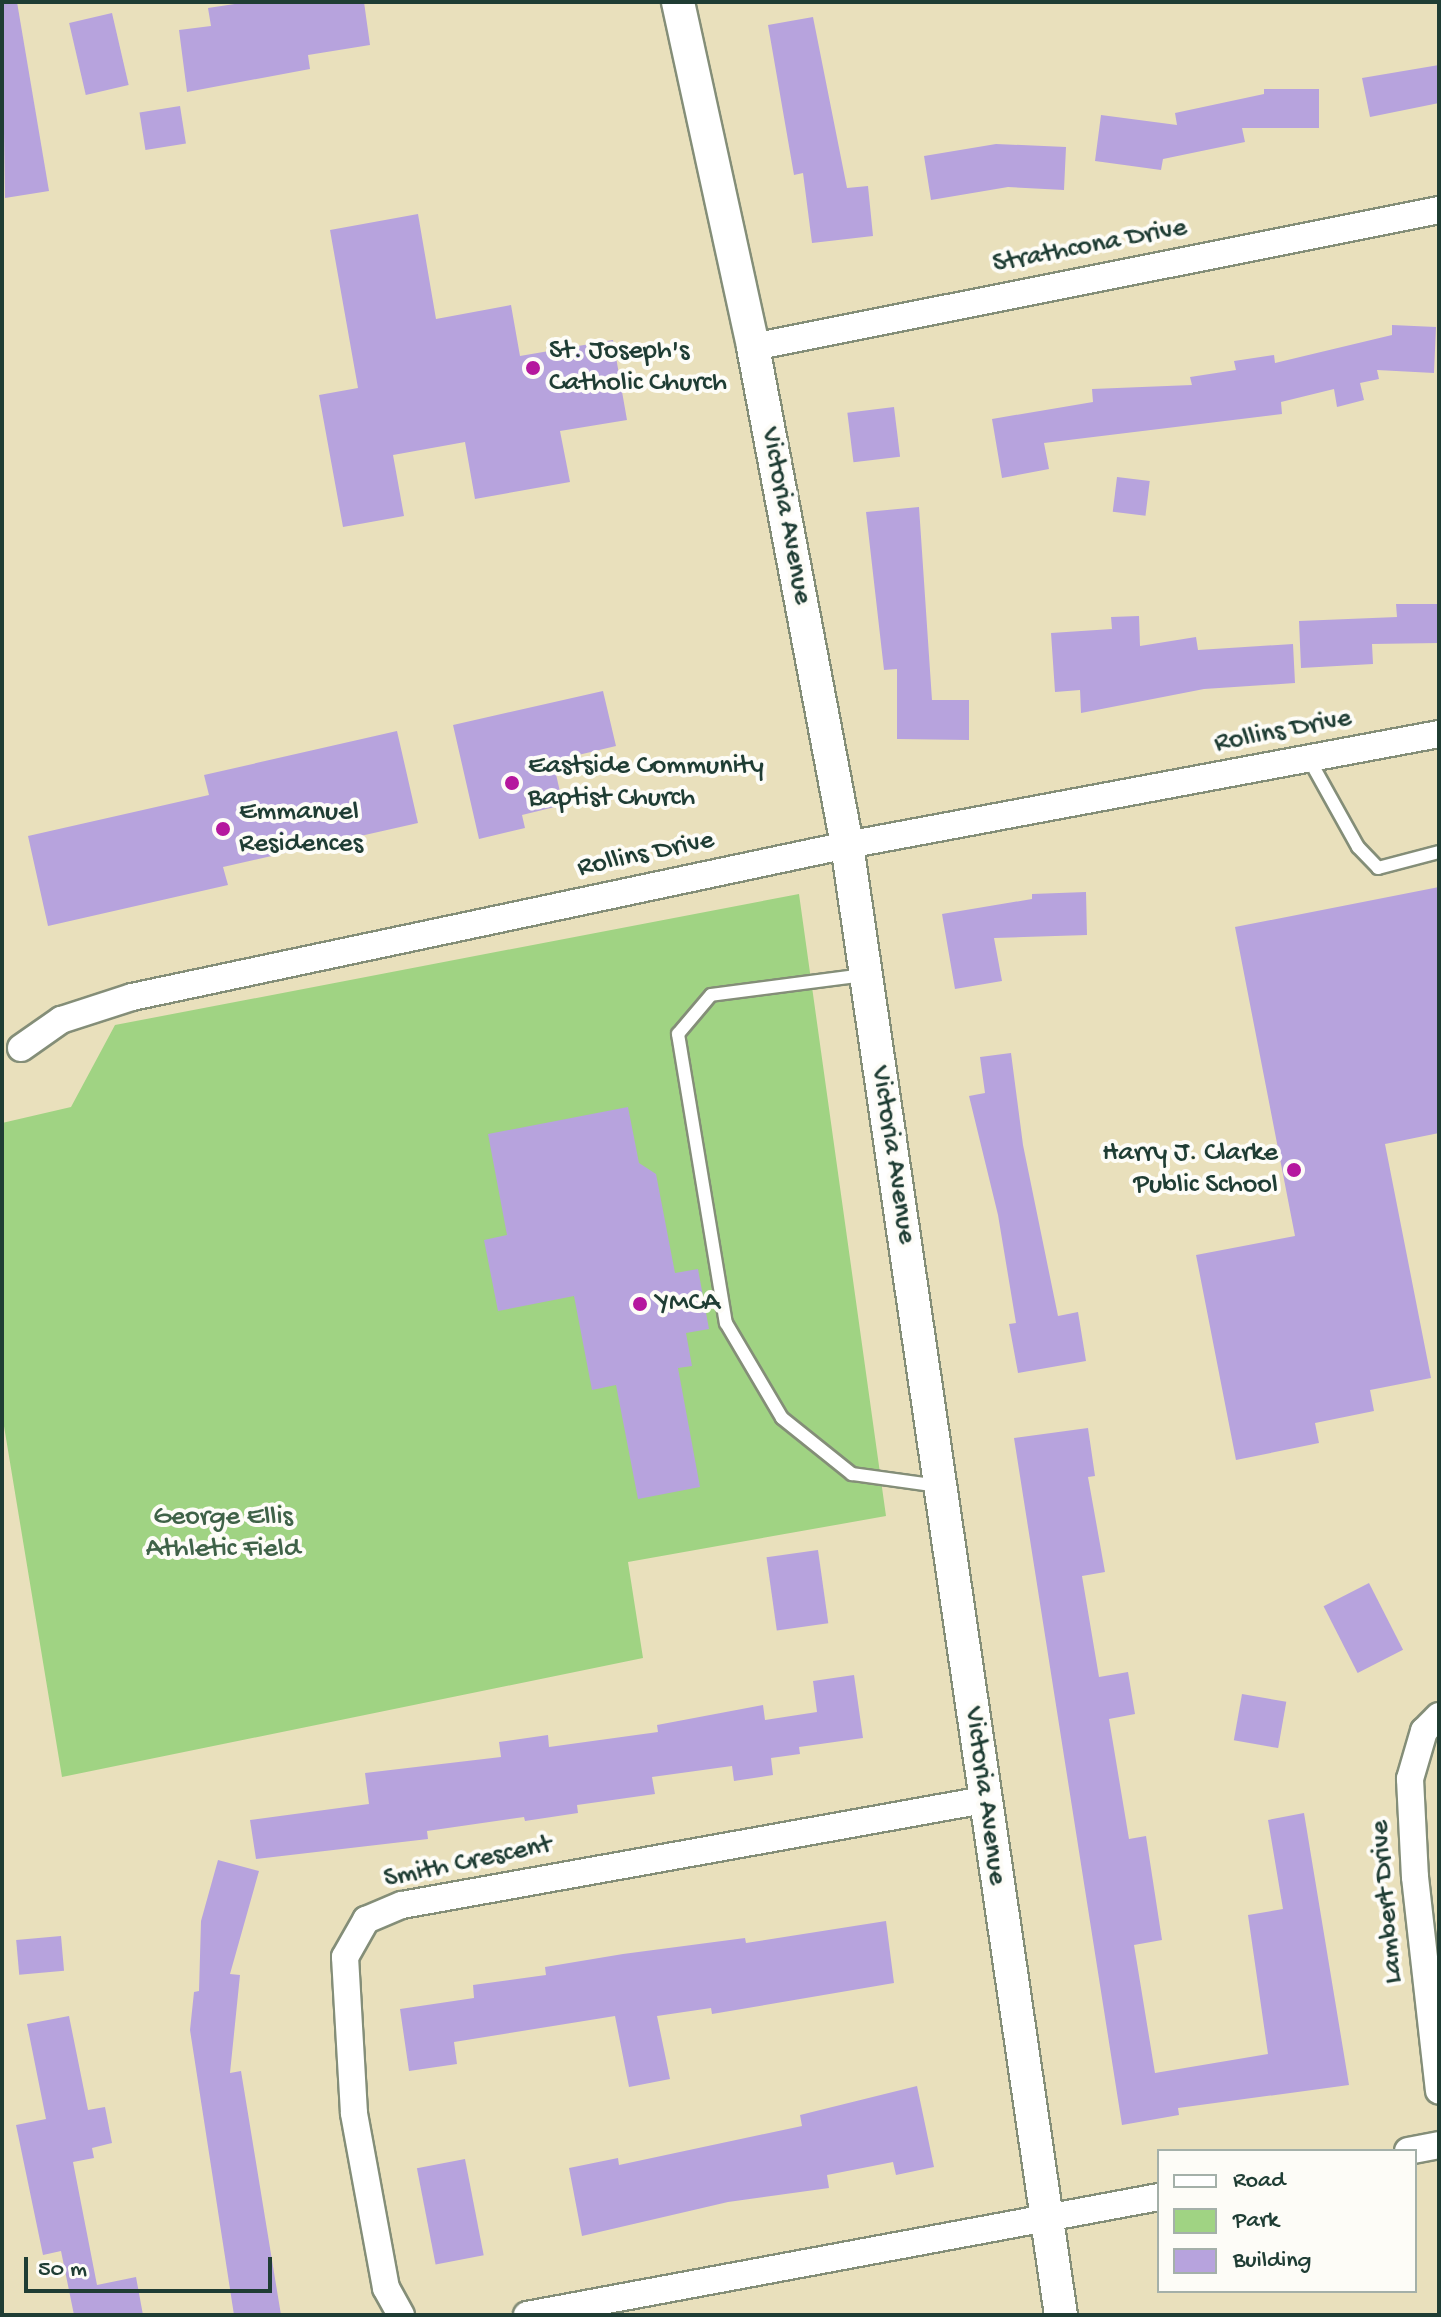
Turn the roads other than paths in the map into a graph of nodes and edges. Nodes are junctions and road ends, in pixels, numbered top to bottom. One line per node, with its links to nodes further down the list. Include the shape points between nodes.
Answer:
1 (678, 2): 3 (street, Victoria Avenue)
2 (1439, 210): 3 (street, Strathcona Drive)
3 (753, 347): 6 (street, Victoria Avenue)
4 (1439, 734): 5 (street, Rollins Drive)
5 (1309, 759): 6 (street, Rollins Drive); 7 (lane, via 1358,847 1378,868)
6 (847, 845): 8 (street, Victoria Avenue); 9 (street, Rollins Drive, via 132,997 61,1020)
7 (1439, 852)
8 (864, 975): 10 (street, Victoria Avenue); 10 (lane, via 711,995 678,1034 726,1323 782,1418 852,1474)
9 (21, 1048)
10 (942, 1486): 12 (street, Victoria Avenue)
11 (1439, 1716): 13 (street, Lambert Drive, via 1424,1731 1410,1779 1415,1877)
12 (984, 1800): 17 (street, Victoria Avenue); 18 (street, Smith Crescent, via 402,1905 366,1920 345,1957 354,2113 386,2288)
13 (1439, 2091)
14 (1439, 2145): 15 (street)
15 (1417, 2149)
16 (1157, 2197): 17 (street)
17 (1046, 2218): 19 (street); 20 (street, Victoria Avenue)
18 (401, 2315)
19 (527, 2315)
20 (1061, 2315)

